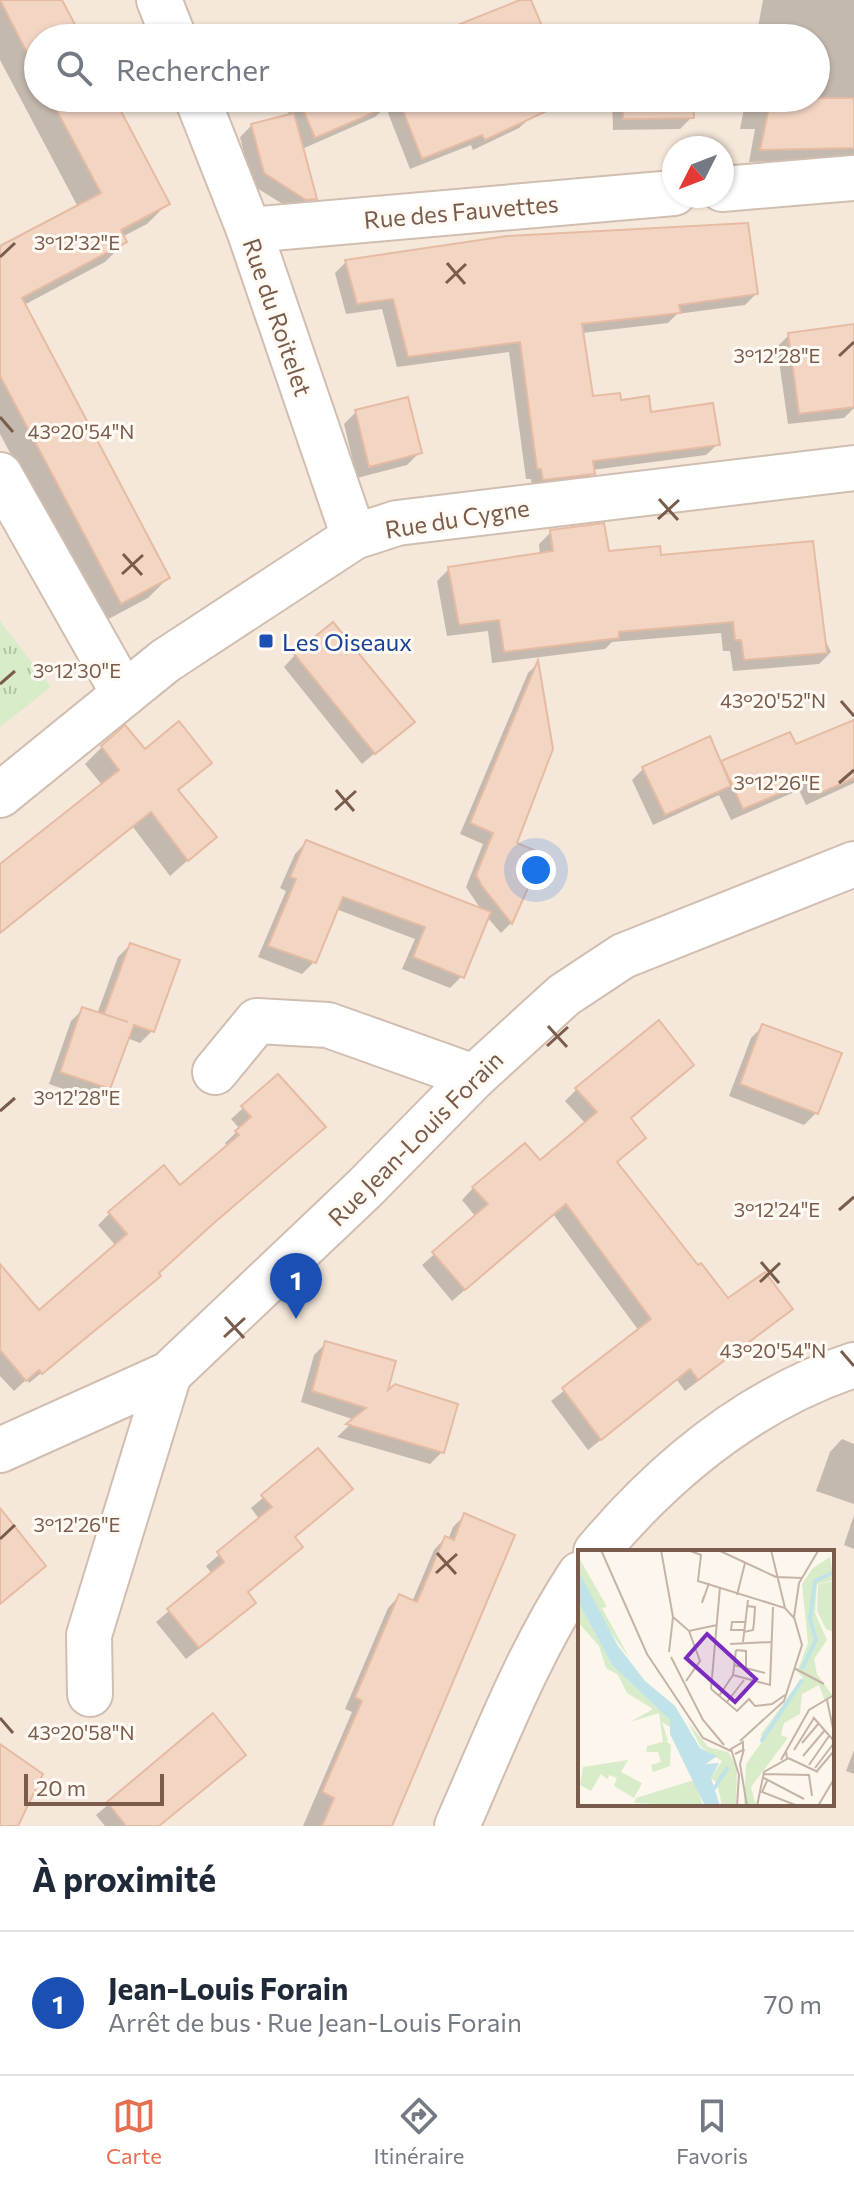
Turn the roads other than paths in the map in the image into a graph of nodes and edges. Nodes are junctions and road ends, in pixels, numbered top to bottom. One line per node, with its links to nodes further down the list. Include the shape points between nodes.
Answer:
1 (159, 0): 2 (street)
2 (168, 24)
3 (203, 112): 7 (street, Rue du Roitelet)
4 (854, 178): 5 (street)
5 (734, 188)
6 (662, 194): 7 (street, Rue des Fauvettes)
7 (249, 230): 10 (street, Rue du Roitelet)
8 (854, 468): 10 (street, Rue du Cygne, via 397,523)
9 (0, 475): 11 (street)
10 (354, 537): 11 (street, Rue du Cygne, via 165,661)
11 (124, 694): 12 (street, Rue du Cygne)
12 (0, 795)
13 (854, 864): 15 (street, Rue Jean-Louis Forain, via 623,956 564,995)
14 (215, 1072): 15 (street, via 257,1021 328,1025)
15 (474, 1077): 17 (street, Rue Jean-Louis Forain)
16 (854, 1365): 19 (street, via 819,1376 719,1437 672,1472)
17 (169, 1374): 18 (street, Rue Jean-Louis Forain); 21 (street, via 89,1635)
18 (0, 1450)
19 (598, 1550)
20 (578, 1577): 22 (street, via 529,1661)
21 (90, 1694)
22 (457, 1826)

